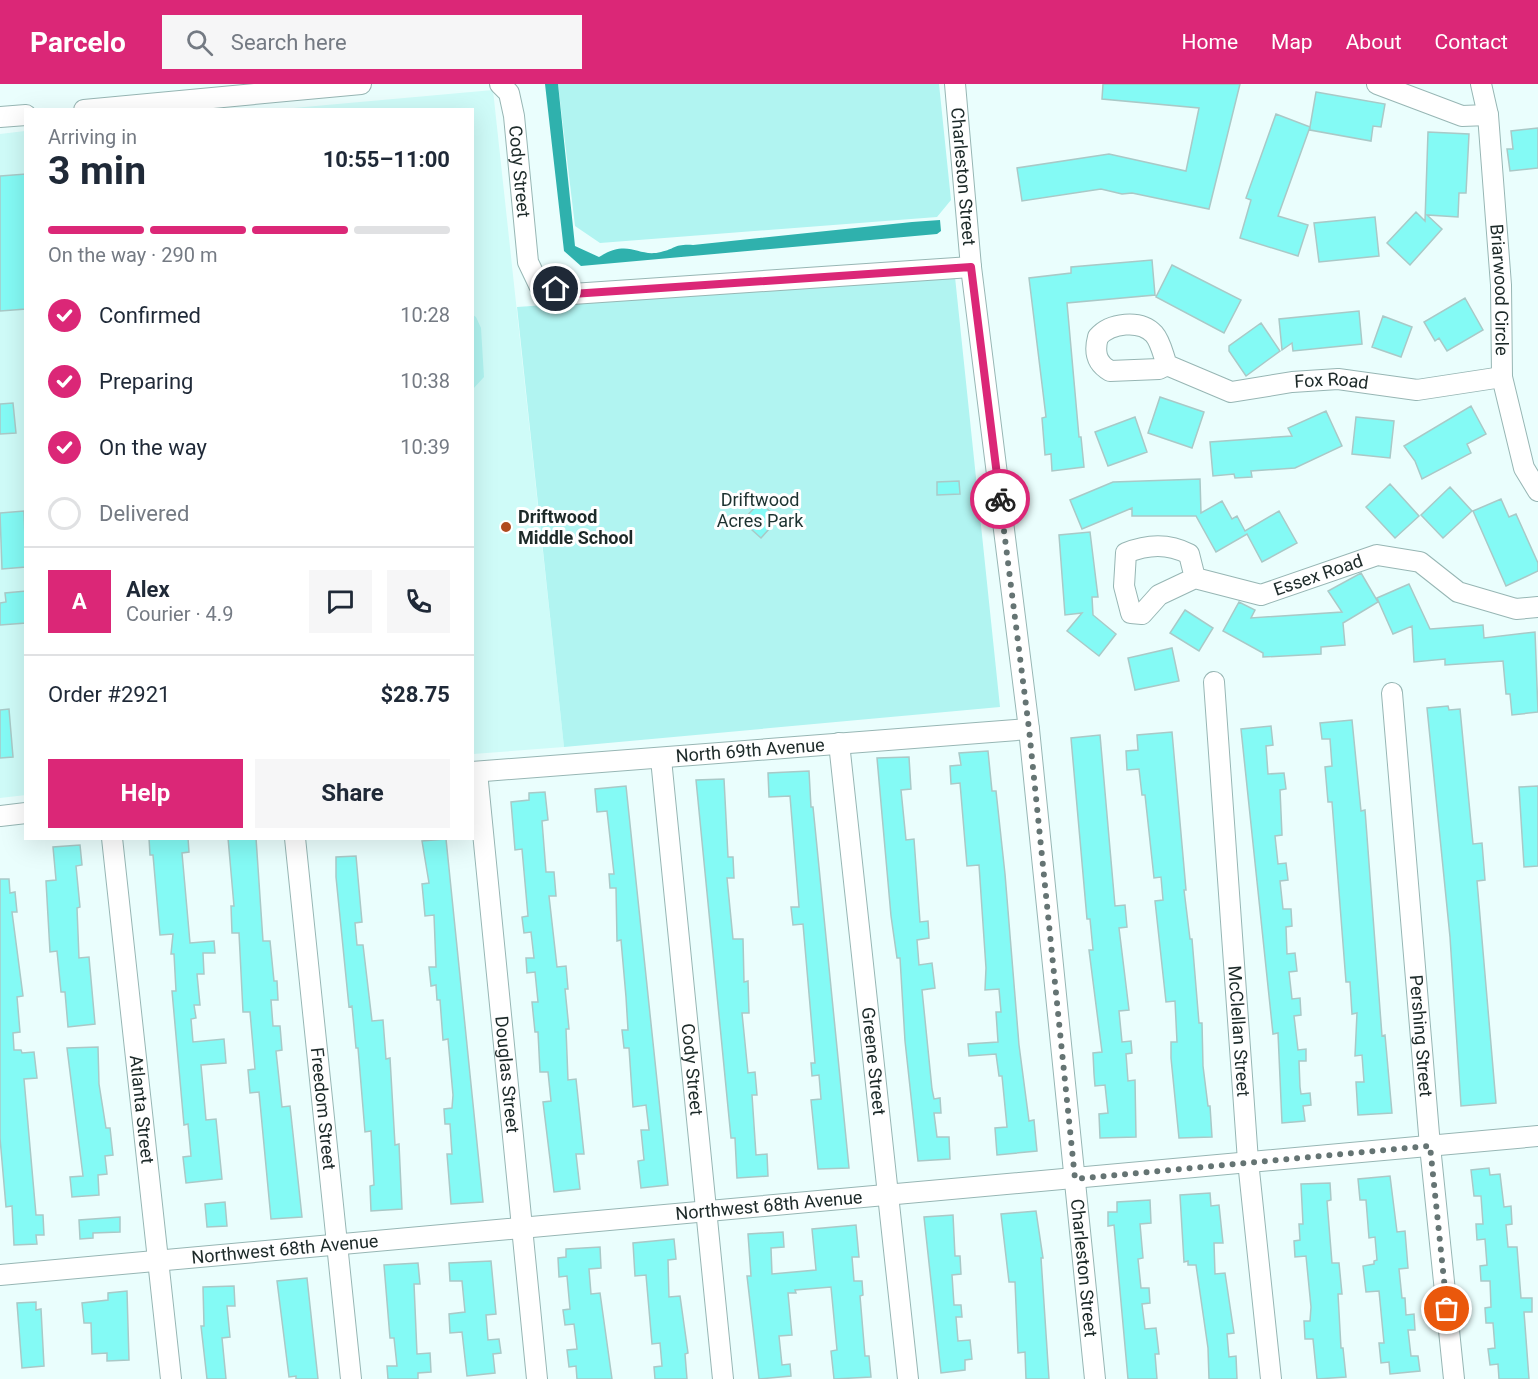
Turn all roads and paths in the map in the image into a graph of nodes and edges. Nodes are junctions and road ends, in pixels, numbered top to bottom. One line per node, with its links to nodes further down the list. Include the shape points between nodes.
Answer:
1 (361, 84): 6 (street)
2 (500, 84): 10 (street, Cody Street, via 509,93 514,116 528,262 539,285 572,294)
3 (955, 84): 10 (street, Charleston Street)
4 (1377, 84): 8 (street, via 1462,116)
5 (1481, 84): 8 (street, Briarwood Circle)
6 (105, 108)
7 (24, 115): 9 (street)
8 (1488, 115): 12 (street, Briarwood Circle, via 1502,285)
9 (0, 117)
10 (971, 267): 18 (street, Charleston Street)
11 (1167, 365): 12 (street, Fox Road, via 1231,392 1338,379 1417,390)
12 (1502, 377): 13 (street, Briarwood Circle, via 1524,468)
13 (1538, 491)
14 (1195, 578): 15 (street, Essex Road, via 1261,595 1377,555 1420,562 1458,592 1516,609)
15 (1538, 607)
16 (1214, 682): 28 (street, McClellan Street)
17 (1392, 693): 27 (street, Pershing Street)
18 (1029, 729): 19 (street, North 69th Avenue); 29 (street, Charleston Street)
19 (839, 743): 20 (street, North 69th Avenue); 30 (street, Greene Street)
20 (660, 759): 21 (street, North 69th Avenue); 31 (street, Cody Street)
21 (475, 772): 32 (street, Douglas Street)
22 (24, 813): 23 (street)
23 (0, 816)
24 (112, 840): 34 (street, Atlanta Street)
25 (295, 840): 33 (street, Freedom Street)
26 (1538, 1136): 27 (street, Northwest 68th Avenue)
27 (1430, 1146): 28 (street, Northwest 68th Avenue); 43 (street, Pershing Street)
28 (1248, 1161): 29 (street, Northwest 68th Avenue); 42 (street, McClellan Street)
29 (1075, 1179): 30 (street, Northwest 68th Avenue); 41 (street, Charleston Street)
30 (887, 1195): 31 (street, Northwest 68th Avenue); 40 (street, Greene Street)
31 (704, 1211): 32 (street, Northwest 68th Avenue); 39 (street, Cody Street)
32 (521, 1227): 33 (street, Northwest 68th Avenue); 38 (street, Douglas Street)
33 (337, 1246): 34 (street, Northwest 68th Avenue); 37 (street, Freedom Street)
34 (158, 1260): 35 (street, Northwest 68th Avenue); 36 (street, Atlanta Street)
35 (0, 1275)
36 (171, 1379)
37 (351, 1379)
38 (537, 1379)
39 (723, 1379)
40 (908, 1379)
41 (1095, 1379)
42 (1271, 1379)
43 (1454, 1379)

